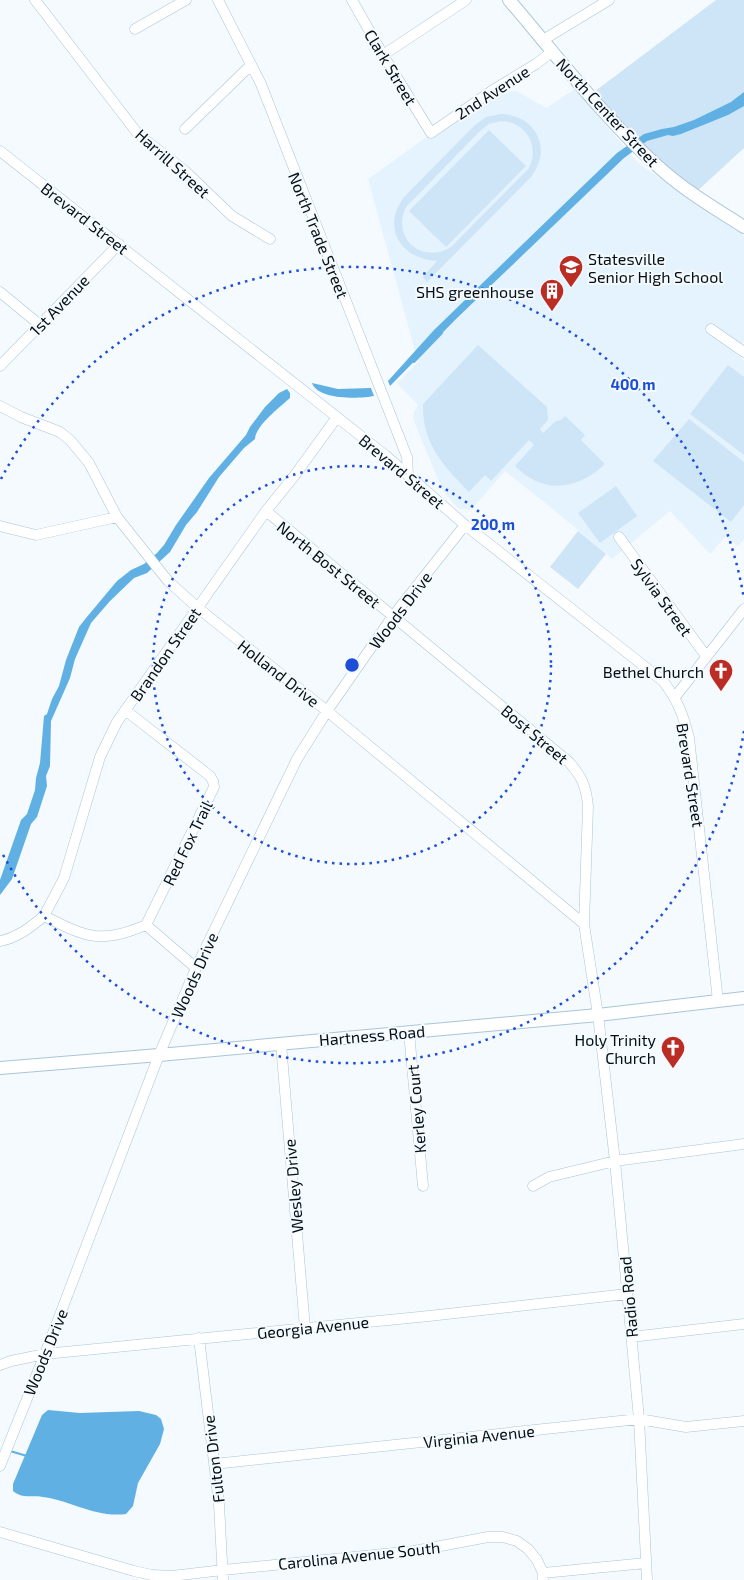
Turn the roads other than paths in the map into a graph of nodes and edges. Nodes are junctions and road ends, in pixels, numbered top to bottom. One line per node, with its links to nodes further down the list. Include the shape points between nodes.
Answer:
1 (35, 0): 17 (street, Harrill Street, via 138,134 185,171 232,216)
2 (186, 0): 8 (street)
3 (218, 0): 12 (street, North Trade Street)
4 (352, 0): 11 (street, Clark Street)
5 (466, 0): 11 (street)
6 (509, 0): 9 (main road, North Center Street)
7 (609, 0): 9 (street)
8 (135, 29)
9 (543, 40): 10 (main road, North Center Street)
10 (553, 51): 14 (street, 2nd Avenue); 16 (main road, North Center Street, via 636,147 671,178)
11 (383, 55): 14 (street, Clark Street)
12 (252, 65): 13 (street); 26 (street, North Trade Street, via 407,457)
13 (185, 129)
14 (431, 133)
15 (0, 151): 18 (street, Brevard Street)
16 (744, 227)
17 (270, 239)
18 (119, 244): 20 (street, 1st Avenue); 25 (street, Brevard Street)
19 (0, 292): 20 (street)
20 (40, 325): 23 (street, 1st Avenue)
21 (711, 329): 22 (street)
22 (744, 352)
23 (0, 366)
24 (0, 406): 28 (street, Holland Drive, via 60,432 70,440 89,463)
25 (337, 417): 26 (street, Brevard Street); 27 (street, Brandon Street)
26 (408, 475): 29 (street, Brevard Street)
27 (266, 511): 32 (street, Brandon Street); 34 (street, North Bost Street)
28 (117, 517): 30 (street, via 36,535); 32 (street, Holland Drive, via 168,581)
29 (465, 525): 34 (street, Woods Drive); 36 (street, Brevard Street, via 663,681)
30 (0, 526)
31 (619, 538): 35 (street, Sylvia Street)
32 (198, 608): 37 (street, Brandon Street); 38 (street, Holland Drive)
33 (744, 609): 35 (street)
34 (393, 616): 38 (street, Woods Drive); 40 (street, Bost Street, via 580,774 588,806)
35 (706, 656): 36 (street)
36 (675, 697): 45 (street, Brevard Street, via 684,717 690,745)
37 (125, 710): 39 (street, Brandon Street, via 100,757 64,878); 41 (street, Red Fox Trail, via 210,776 214,787)
38 (327, 711): 40 (street, Holland Drive); 43 (street, Woods Drive, via 297,759)
39 (44, 916): 41 (street, via 78,933 108,937); 42 (street, via 27,930)
40 (584, 924): 46 (street, Bost Street)
41 (146, 925): 43 (street)
42 (0, 941)
43 (196, 968): 49 (street, Woods Drive)
44 (744, 998): 45 (main road, Hartness Road)
45 (718, 1001): 46 (main road, Hartness Road)
46 (598, 1015): 47 (main road, Hartness Road); 52 (street, Radio Road)
47 (409, 1032): 48 (main road, Hartness Road); 53 (street, Kerley Court)
48 (281, 1044): 49 (main road, Hartness Road); 57 (street, Wesley Drive)
49 (159, 1055): 50 (main road, Hartness Road); 60 (street, Woods Drive)
50 (0, 1068)
51 (744, 1144): 52 (street)
52 (615, 1161): 54 (street, via 549,1177); 55 (street, Radio Road)
53 (423, 1186)
54 (533, 1186)
55 (627, 1294): 57 (street, Georgia Avenue); 58 (street, Radio Road)
56 (744, 1324): 58 (street)
57 (305, 1328): 59 (street, Georgia Avenue)
58 (631, 1337): 62 (street, Radio Road)
59 (199, 1338): 60 (street, Georgia Avenue); 64 (street, Fulton Drive)
60 (45, 1354): 61 (street, Georgia Avenue); 65 (street, Woods Drive)
61 (0, 1365)
62 (639, 1419): 63 (street, Virginia Avenue, via 686,1427); 64 (street, Virginia Avenue); 67 (street, Radio Road)
63 (744, 1421)
64 (214, 1464): 69 (street, Fulton Drive)
65 (0, 1466)
66 (0, 1532): 68 (street, Carolina Avenue South)
67 (646, 1563): 70 (street, Carolina Avenue South); 71 (street, Radio Road)
68 (133, 1575): 69 (street, Carolina Avenue South)
69 (223, 1575): 70 (street, Carolina Avenue South, via 503,1537 528,1549 537,1560)
70 (543, 1576)
71 (647, 1580)

